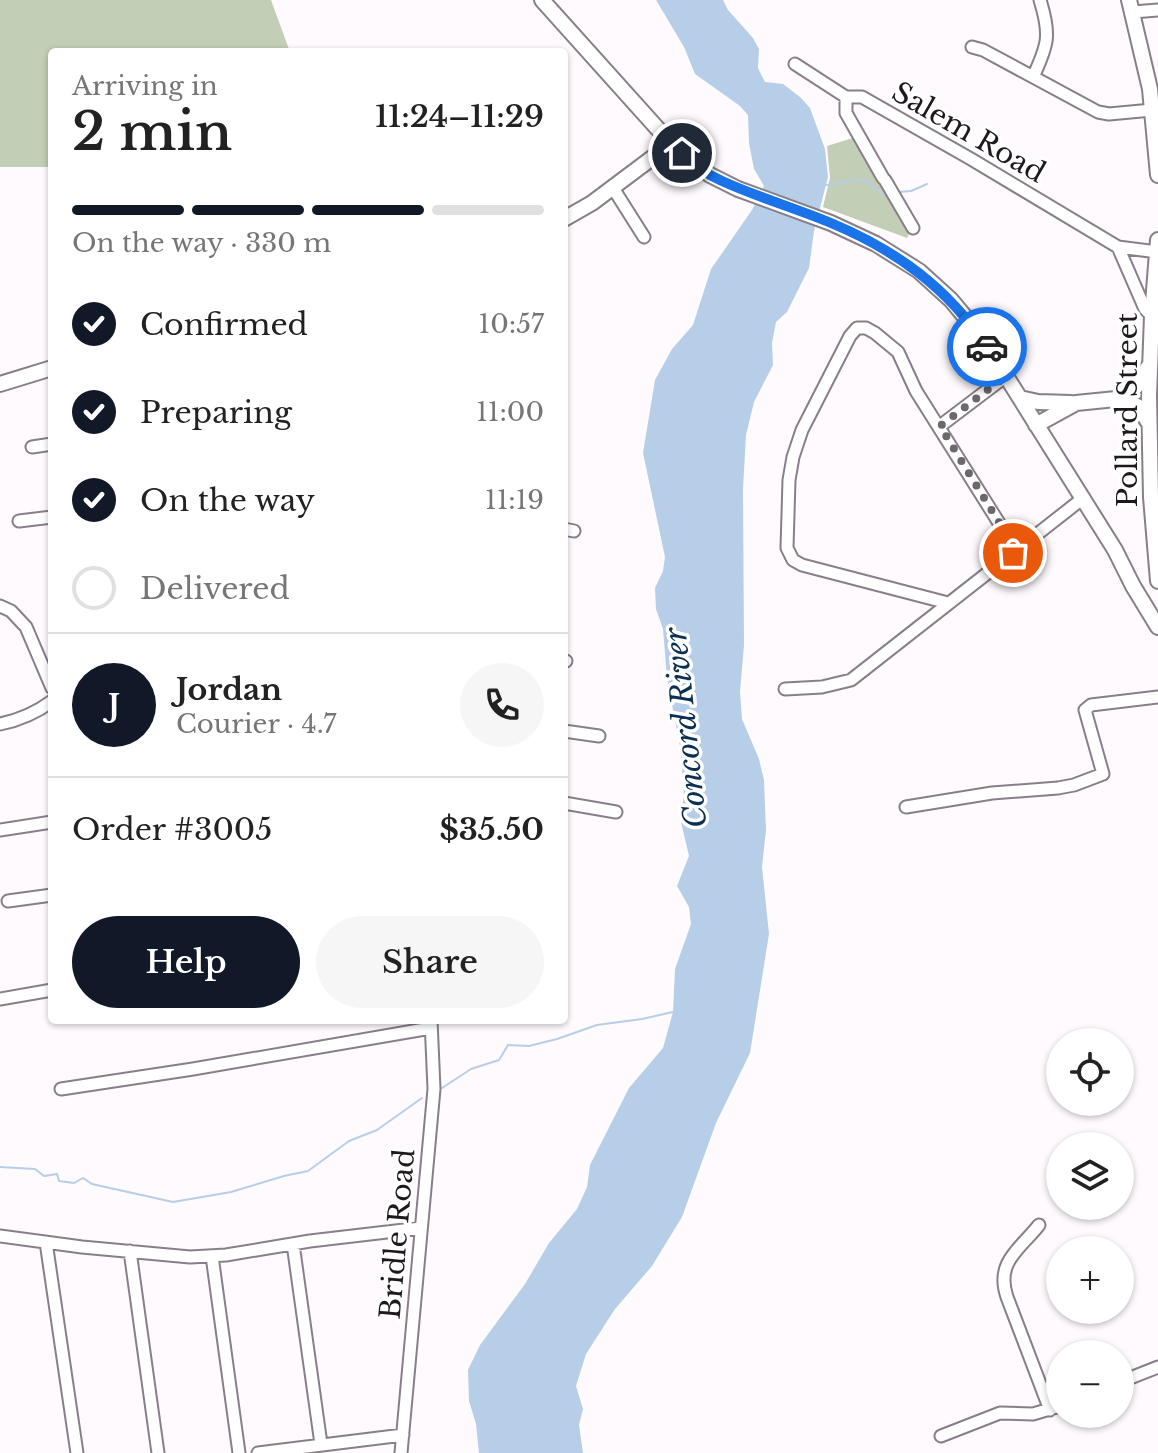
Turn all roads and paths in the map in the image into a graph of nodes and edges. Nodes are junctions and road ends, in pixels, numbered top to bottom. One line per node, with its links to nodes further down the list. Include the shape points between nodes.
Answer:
1 (542, 0): 11 (main road)
2 (1040, 0): 7 (street, via 1046,50)
3 (1131, 6): 4 (street); 9 (main road)
4 (1158, 10)
5 (972, 47): 7 (street)
6 (795, 64): 8 (street, Salem Road)
7 (1033, 77): 9 (street, via 1098,112)
8 (846, 97): 15 (street, via 846,113); 18 (street, Salem Road, via 862,97)
9 (1152, 110): 10 (main road)
10 (1157, 142): 12 (main road)
11 (672, 143): 13 (main road); 23 (main road, via 710,175 831,223 902,259 941,290)
12 (1158, 175)
13 (613, 188): 14 (main road); 16 (street)
14 (568, 217)
15 (913, 228)
16 (644, 237)
17 (1158, 240): 19 (main road, Pollard Street)
18 (1118, 247): 19 (street, Salem Road); 20 (street)
19 (1158, 252): 20 (main road, Pollard Street)
20 (1152, 316): 21 (main road, Pollard Street)
21 (1149, 363): 26 (main road, via 1138,386); 30 (main road, Pollard Street)
22 (48, 369): 24 (main road)
23 (1006, 376): 25 (main road); 29 (street)
24 (0, 384)
25 (1020, 398): 27 (main road); 28 (main road)
26 (1116, 399): 27 (main road); 30 (main road, via 1139,407)
27 (1076, 403): 28 (main road)
28 (1036, 425): 33 (main road)
29 (940, 426): 36 (street); 40 (street, via 898,352 875,333 857,328 796,444 786,538 790,555 802,565)
30 (1150, 426): 37 (main road, Pollard Street)
31 (48, 445): 32 (street)
32 (32, 447)
33 (1082, 499): 36 (street); 39 (main road)
34 (48, 517): 35 (street)
35 (19, 521)
36 (1016, 550): 40 (street)
37 (1156, 550): 38 (main road, Pollard Street)
38 (1157, 576): 39 (main road)
39 (1133, 586): 42 (main road)
40 (948, 603): 44 (street, via 851,680)
41 (0, 606): 43 (street, via 26,627)
42 (1158, 627)
43 (48, 679)
44 (785, 689)
45 (1158, 697): 51 (street, via 1086,707 1103,774 1058,788)
46 (48, 704): 47 (street)
47 (0, 724)
48 (568, 732): 49 (street)
49 (599, 736)
50 (568, 804): 52 (street)
51 (906, 807)
52 (616, 812)
53 (48, 823): 54 (street)
54 (0, 830)
55 (48, 896): 56 (street)
56 (8, 901)
57 (48, 991): 58 (street)
58 (0, 999)
59 (431, 1024): 60 (street); 62 (street, Bridle Road, via 434,1089)
60 (61, 1089)
61 (1039, 1225): 70 (street, via 1011,1256 1003,1282)
62 (421, 1228): 65 (street); 72 (street, Bridle Road)
63 (0, 1236): 64 (street)
64 (46, 1242): 66 (street); 75 (street)
65 (293, 1244): 67 (street); 74 (street)
66 (130, 1251): 67 (street); 76 (street)
67 (212, 1256): 77 (street)
68 (1158, 1367): 69 (street)
69 (1134, 1376)
70 (1046, 1387)
71 (1046, 1411): 73 (street, via 1000,1413)
72 (403, 1435): 74 (street); 79 (street, Bridle Road)
73 (941, 1436)
74 (321, 1444): 78 (street)
75 (77, 1453)
76 (158, 1453)
77 (239, 1453)
78 (258, 1453)
79 (401, 1453)

